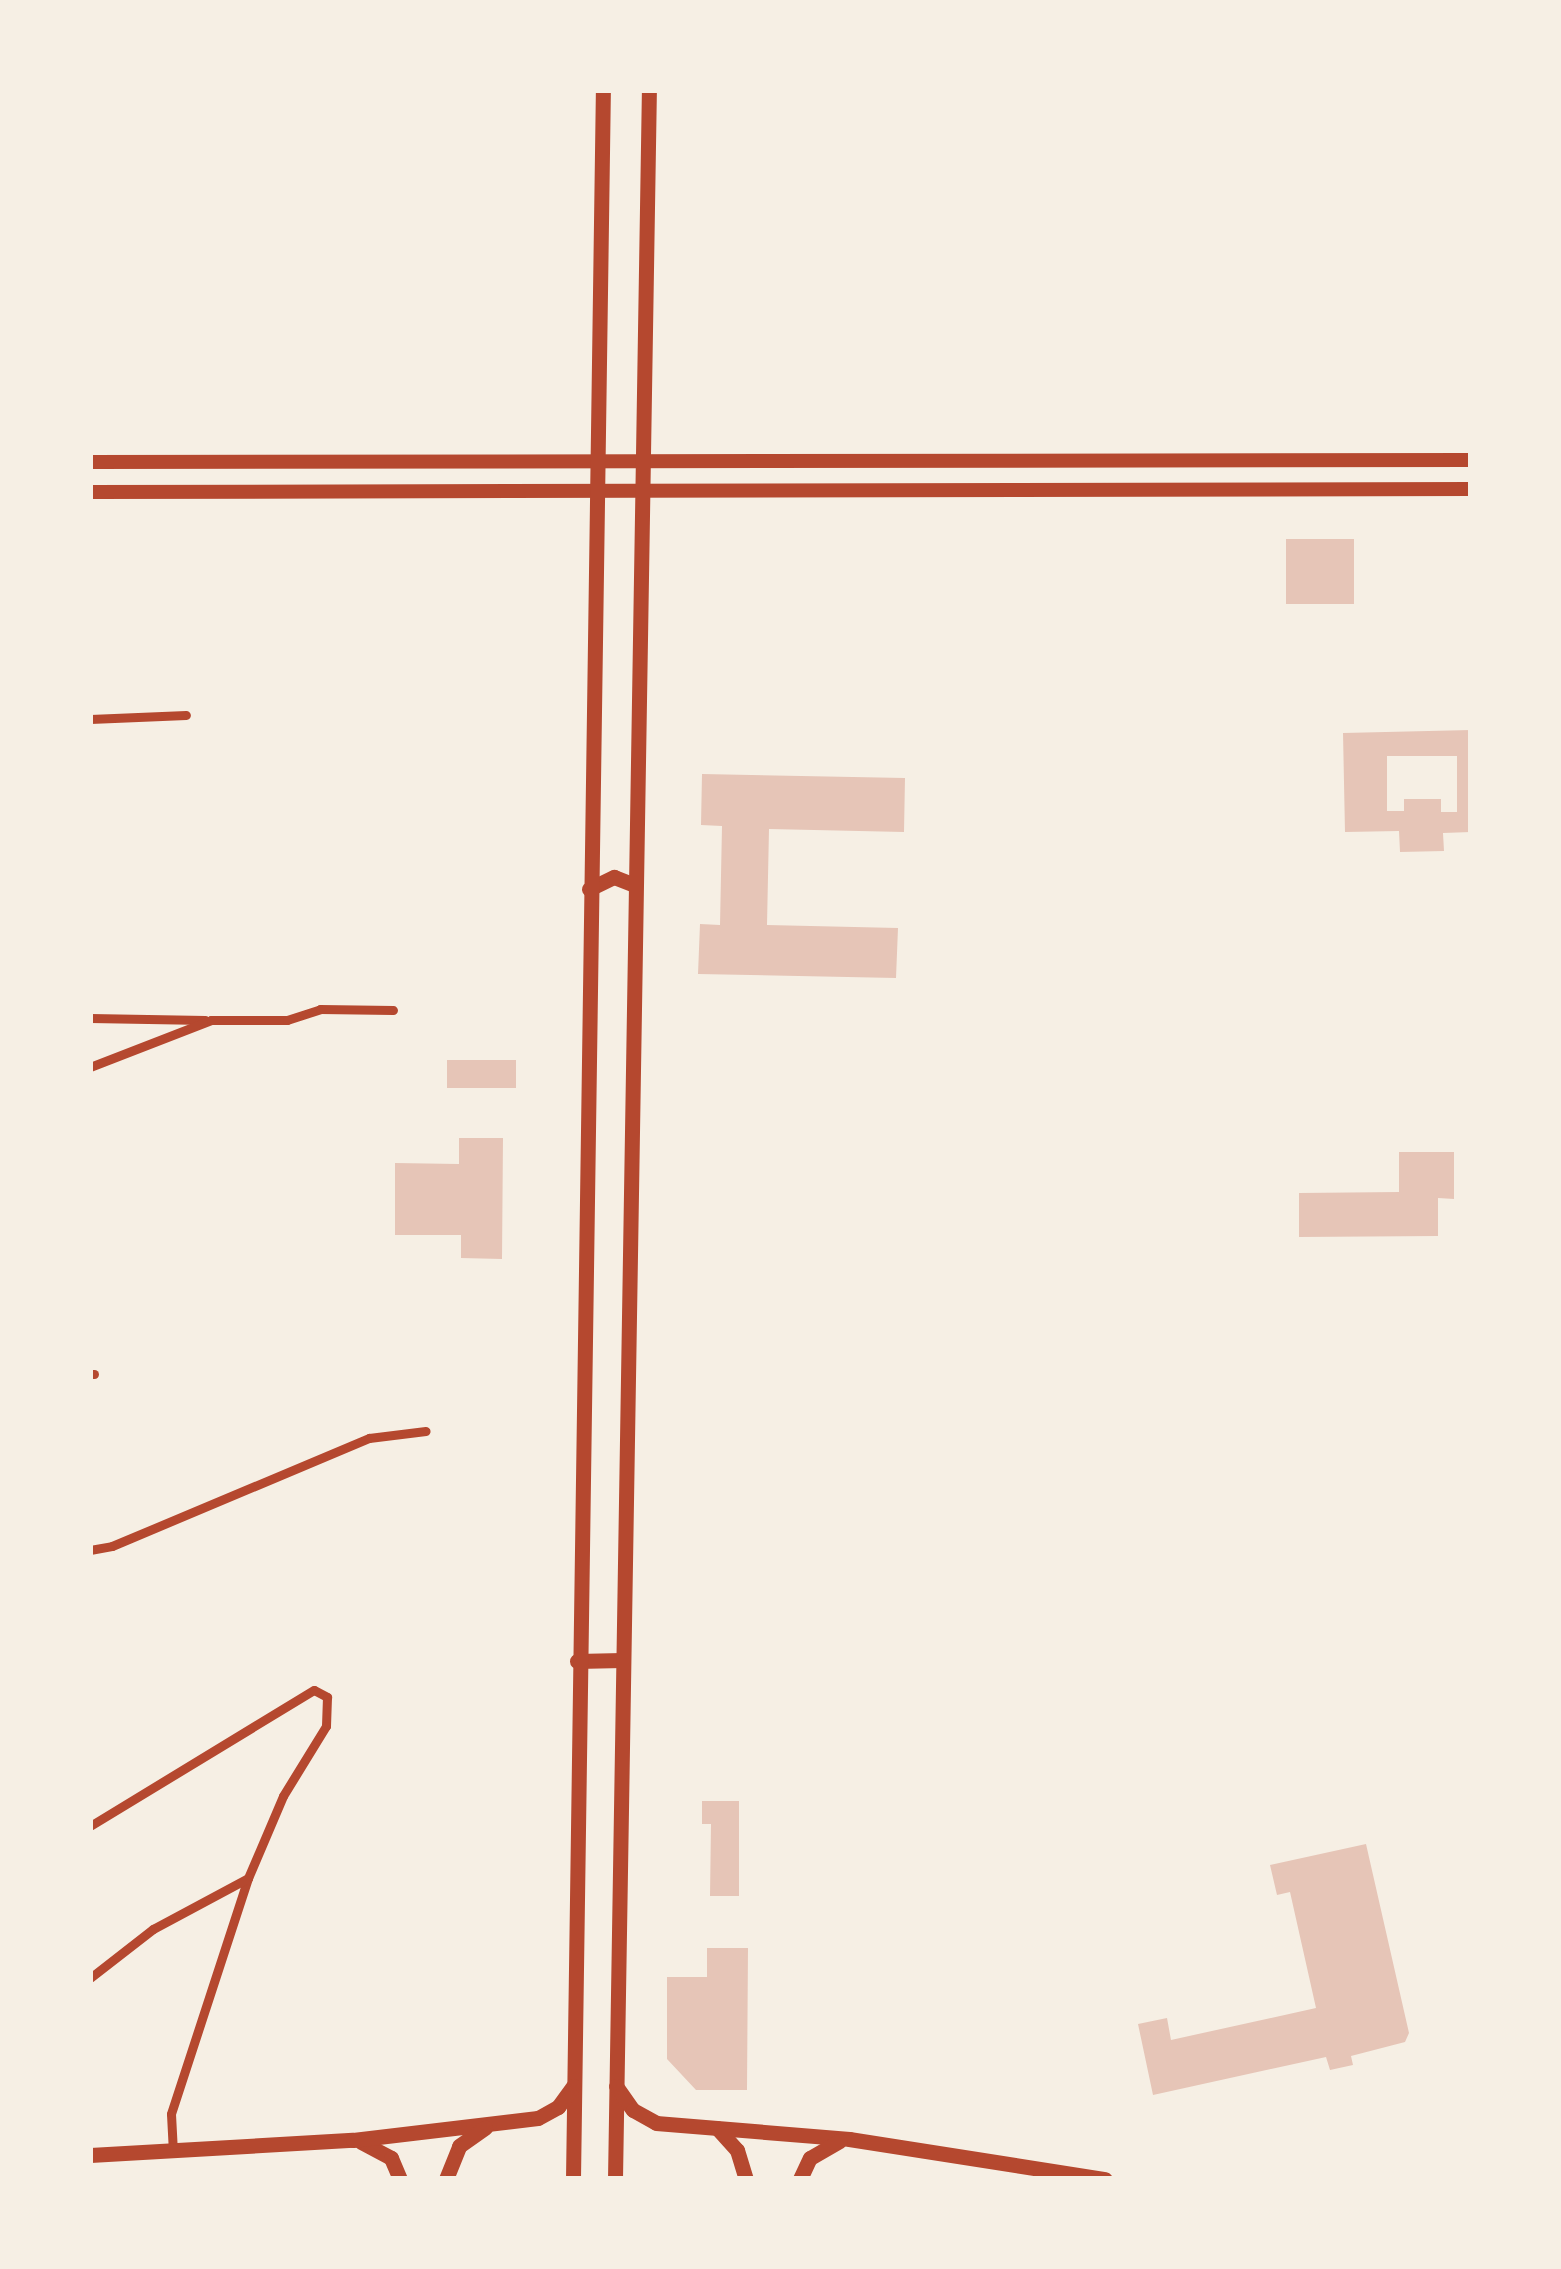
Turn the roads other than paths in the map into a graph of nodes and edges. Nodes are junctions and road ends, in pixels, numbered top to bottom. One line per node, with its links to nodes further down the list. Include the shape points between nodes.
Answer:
1 (603, 90): 5 (main road)
2 (649, 90): 6 (main road)
3 (1471, 460): 6 (main road)
4 (90, 463): 5 (main road)
5 (598, 464): 6 (main road); 9 (main road)
6 (642, 464): 10 (main road)
7 (1471, 489): 10 (main road)
8 (90, 492): 9 (main road)
9 (598, 493): 10 (main road); 14 (main road)
10 (641, 493): 13 (main road)
11 (186, 715): 12 (street)
12 (90, 719)
13 (635, 885): 14 (main road, via 614,878); 21 (main road)
14 (589, 889): 22 (main road)
15 (393, 1010): 17 (street)
16 (90, 1018): 17 (street)
17 (211, 1020): 18 (street)
18 (90, 1066)
19 (426, 1431): 20 (street, via 369,1438)
20 (90, 1550)
21 (622, 1660): 22 (main road); 27 (main road)
22 (577, 1661): 26 (main road)
23 (90, 1826): 24 (street, via 314,1690 327,1697 326,1726 283,1796)
24 (248, 1878): 25 (street, via 153,1929); 32 (street, via 171,2114)
25 (90, 1978)
26 (573, 2086): 28 (main road, via 549,2114); 36 (main road)
27 (616, 2086): 29 (main road, via 643,2117); 37 (main road)
28 (494, 2124): 30 (main road); 35 (main road, via 459,2146)
29 (717, 2128): 31 (main road); 38 (main road)
30 (353, 2140): 32 (main road); 34 (main road, via 391,2158)
31 (849, 2140): 39 (main road, via 818,2151); 40 (main road)
32 (173, 2149): 33 (main road)
33 (90, 2155)
34 (400, 2179)
35 (446, 2179)
36 (573, 2179)
37 (615, 2179)
38 (746, 2179)
39 (800, 2179)
40 (1105, 2179)

